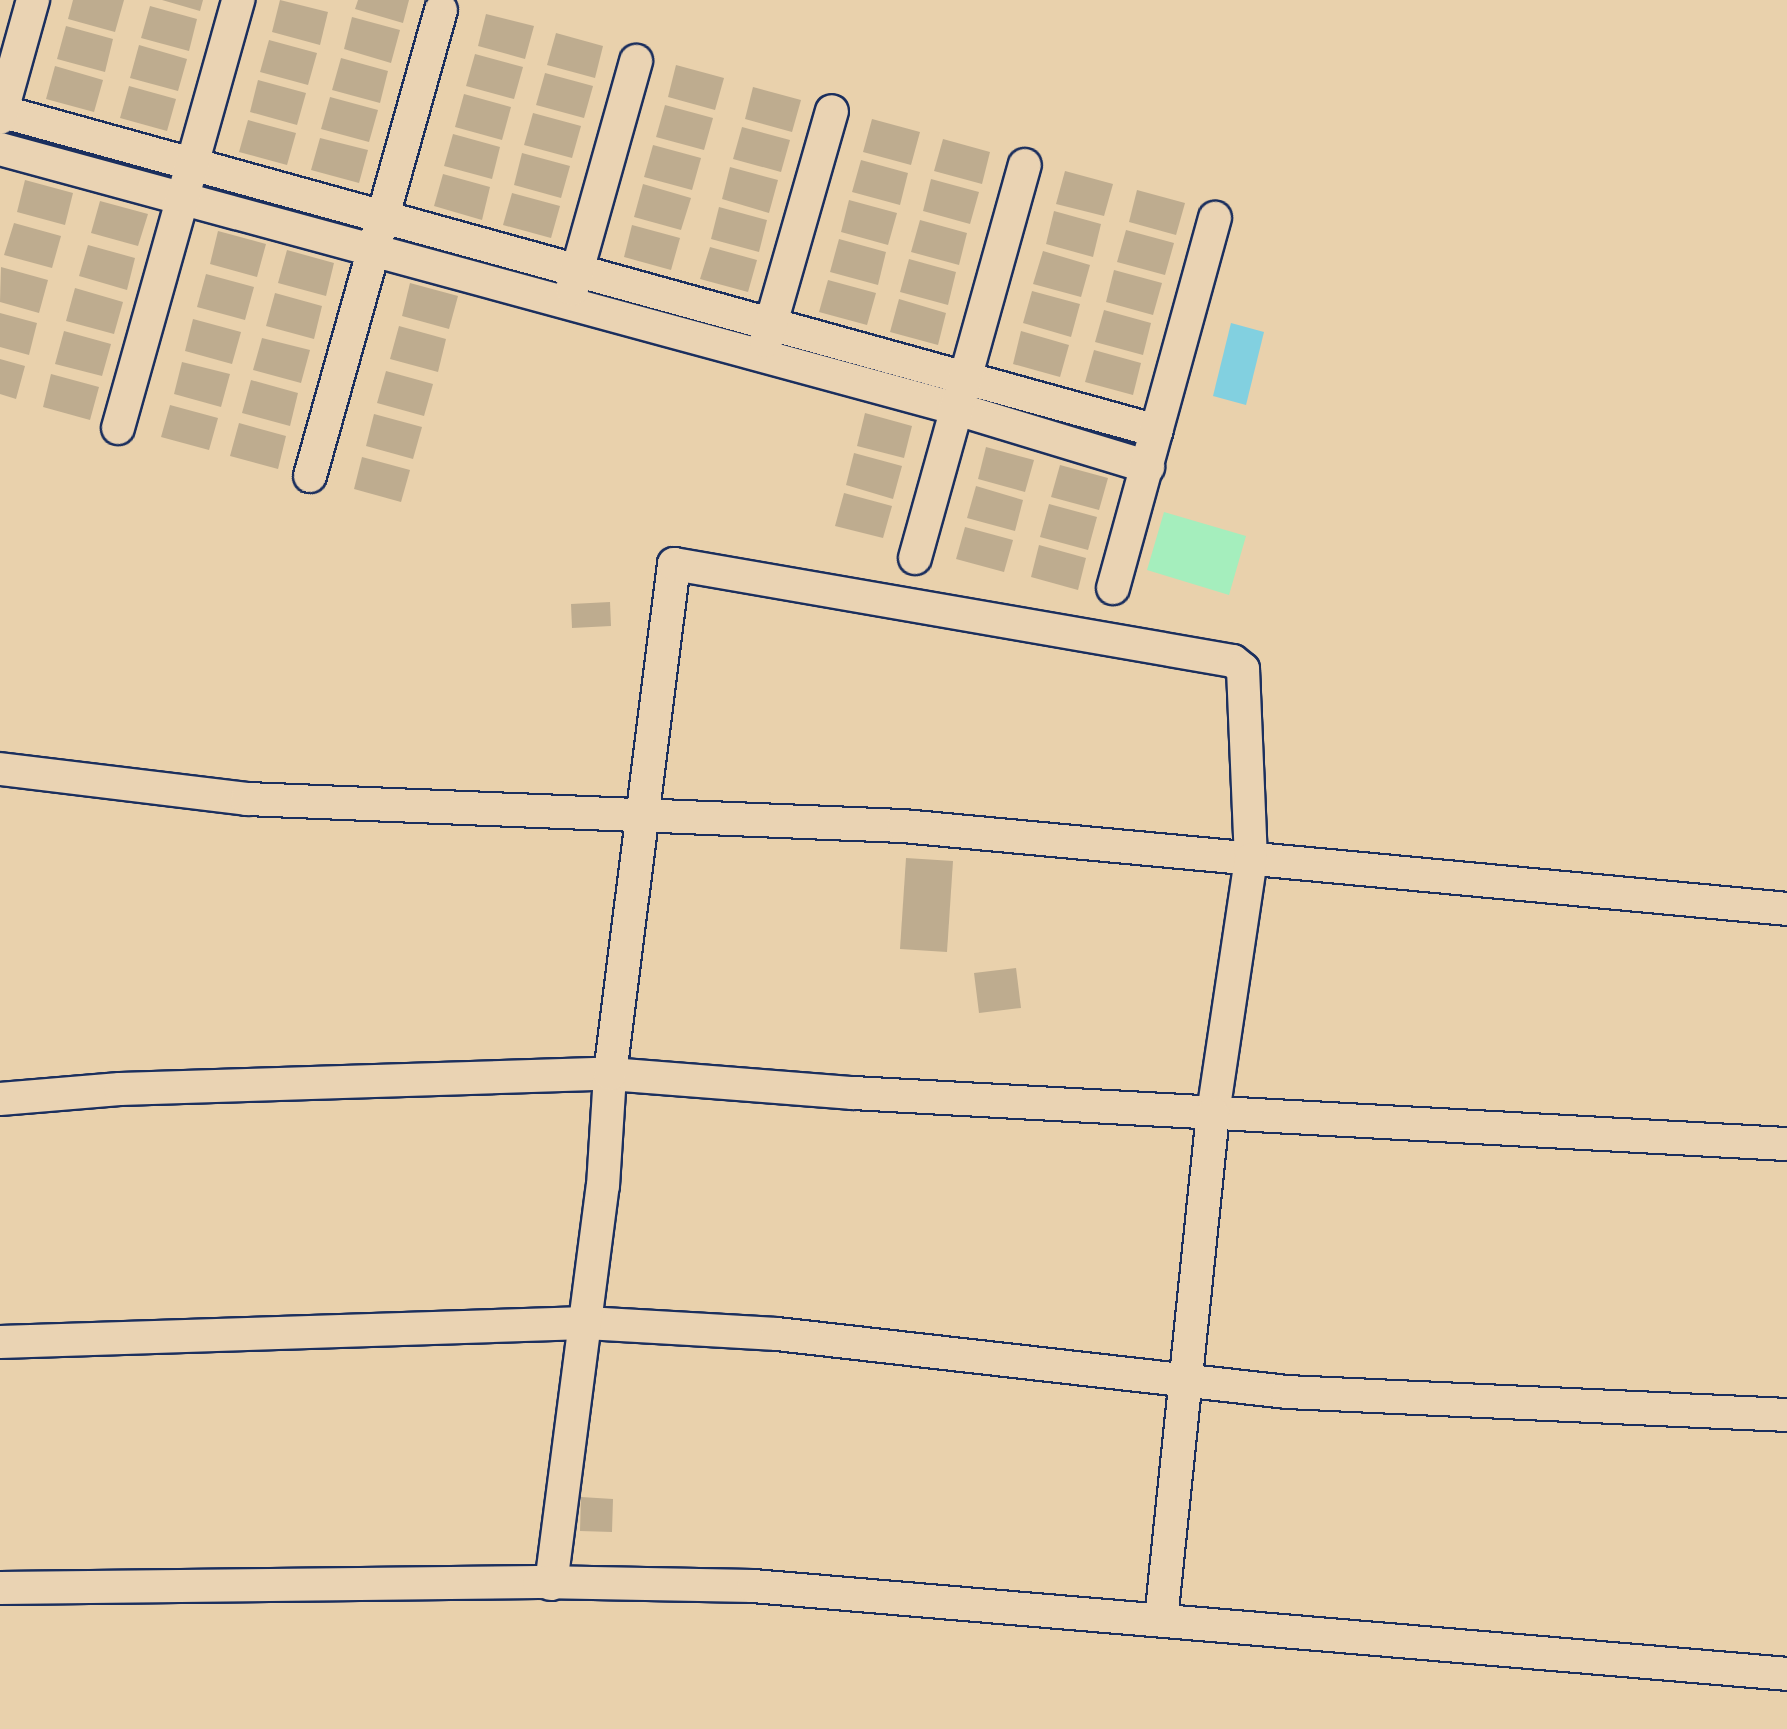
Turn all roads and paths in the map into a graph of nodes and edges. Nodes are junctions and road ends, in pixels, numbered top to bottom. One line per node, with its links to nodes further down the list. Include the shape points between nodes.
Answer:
1 (33, 0): 6 (street)
2 (238, 0): 8 (street)
3 (441, 10): 11 (street)
4 (636, 61): 14 (street)
5 (832, 111): 16 (street)
6 (1, 114): 8 (street)
7 (0, 149): 10 (street)
8 (191, 165): 10 (street); 11 (street)
9 (1024, 165): 18 (street)
10 (181, 198): 13 (street); 20 (street)
11 (383, 217): 13 (street); 14 (street)
12 (1215, 218): 21 (street)
13 (374, 252): 15 (street); 23 (street)
14 (577, 268): 15 (street); 16 (street)
15 (568, 303): 17 (street)
16 (771, 323): 17 (street); 18 (street)
17 (762, 355): 19 (street)
18 (964, 377): 19 (street); 21 (street)
19 (954, 408): 22 (street); 24 (street)
20 (118, 428)
21 (1157, 431): 22 (street)
22 (1147, 467): 25 (street)
23 (310, 476)
24 (915, 558)
25 (1113, 588)
26 (0, 769): 27 (street, via 247,799)
27 (644, 813): 28 (street, via 903,826); 28 (street, via 674,564 1233,660 1243,670 1246,682); 30 (street)
28 (1251, 859): 29 (street); 32 (street)
29 (1787, 909)
30 (610, 1074): 31 (street, via 120,1089); 32 (street); 34 (street, via 603,1186)
31 (0, 1099)
32 (1213, 1114): 33 (street); 36 (street)
33 (1787, 1144)
34 (586, 1323): 35 (street); 36 (street, via 777,1334); 38 (street)
35 (0, 1342)
36 (1185, 1382): 37 (street, via 1287,1392); 40 (street)
37 (1787, 1415)
38 (551, 1584): 39 (street); 40 (street, via 753,1586)
39 (0, 1588)
40 (1161, 1620): 41 (street)
41 (1787, 1674)

